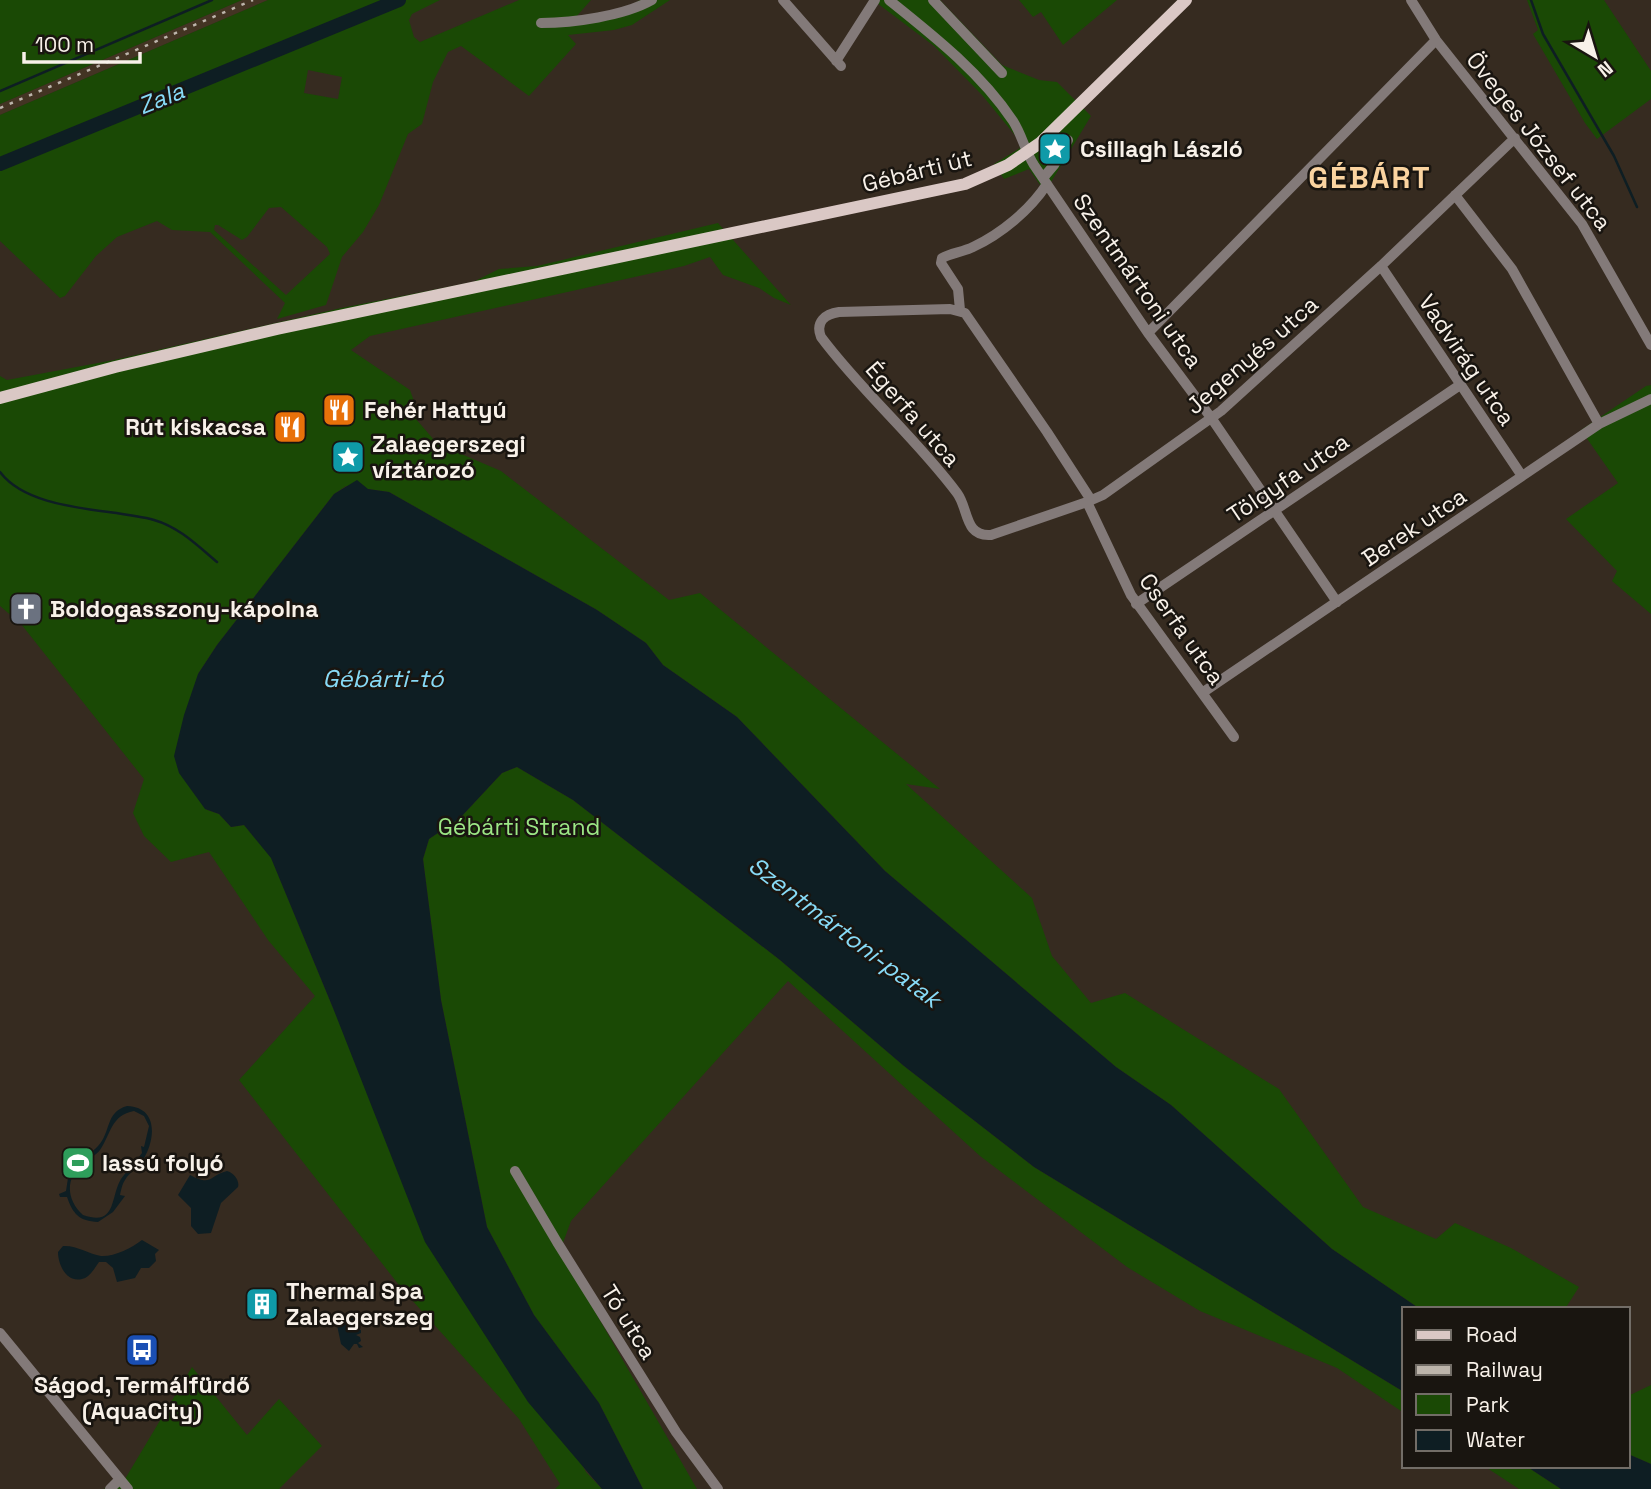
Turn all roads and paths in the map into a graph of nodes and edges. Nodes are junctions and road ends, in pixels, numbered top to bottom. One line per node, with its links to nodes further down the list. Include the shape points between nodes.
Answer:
1 (652, 0): 8 (street, via 615,13)
2 (783, 0): 3 (street, via 839,63)
3 (875, 0)
4 (889, 0): 11 (street, Szentmártoni utca)
5 (933, 0): 10 (street)
6 (1186, 0): 15 (main road, Gébárti út)
7 (1411, 0): 9 (street, Öveges József utca)
8 (541, 23)
9 (1436, 40): 13 (street, Öveges József utca); 20 (street)
10 (973, 44): 11 (street); 12 (street)
11 (958, 58): 15 (street, Szentmártoni utca, via 1010,116)
12 (1002, 73)
13 (1515, 138): 17 (street, Jegenyés utca); 21 (street, Öveges József utca, via 1587,232)
14 (1068, 140): 16 (street)
15 (1027, 153): 16 (street, Szentmártoni utca); 23 (main road, Gébárti út, via 955,187 271,330)
16 (1045, 181): 19 (street, Cserfa utca, via 1028,208 1004,226 976,245 942,258 958,289); 20 (street, Szentmártoni utca)
17 (1455, 195): 18 (street, Jegenyés utca); 26 (street, via 1512,270)
18 (1381, 266): 22 (street, Vadvirág utca); 25 (street, Jegenyés utca)
19 (960, 310): 28 (street, Cserfa utca, via 972,320); 30 (street, Égerfa utca, via 839,312 820,323 820,333 958,495)
20 (1148, 333): 25 (street, Szentmártoni utca)
21 (1651, 345)
22 (1460, 385): 27 (street, Vadvirág utca); 29 (street, Tölgyfa utca)
23 (0, 398)
24 (1651, 399): 26 (street, Berek utca)
25 (1212, 419): 28 (street, Jegenyés utca, via 1110,492); 29 (street, Szentmártoni utca)
26 (1599, 424): 27 (street, Berek utca)
27 (1522, 477): 31 (street, Berek utca)
28 (1089, 501): 30 (street, Jegenyés utca, via 991,535); 32 (street, Cserfa utca)
29 (1275, 511): 31 (street, Szentmártoni utca); 32 (street, Tölgyfa utca)
30 (975, 532)
31 (1337, 602): 33 (street, Berek utca)
32 (1136, 604): 33 (street, Cserfa utca)
33 (1202, 693): 34 (street, Cserfa utca)
34 (1234, 737)
35 (515, 1171): 40 (street, Tó utca, via 676,1432)
36 (0, 1333): 37 (street)
37 (120, 1479): 38 (street); 39 (street)
38 (110, 1489)
39 (128, 1489)
40 (718, 1489)

